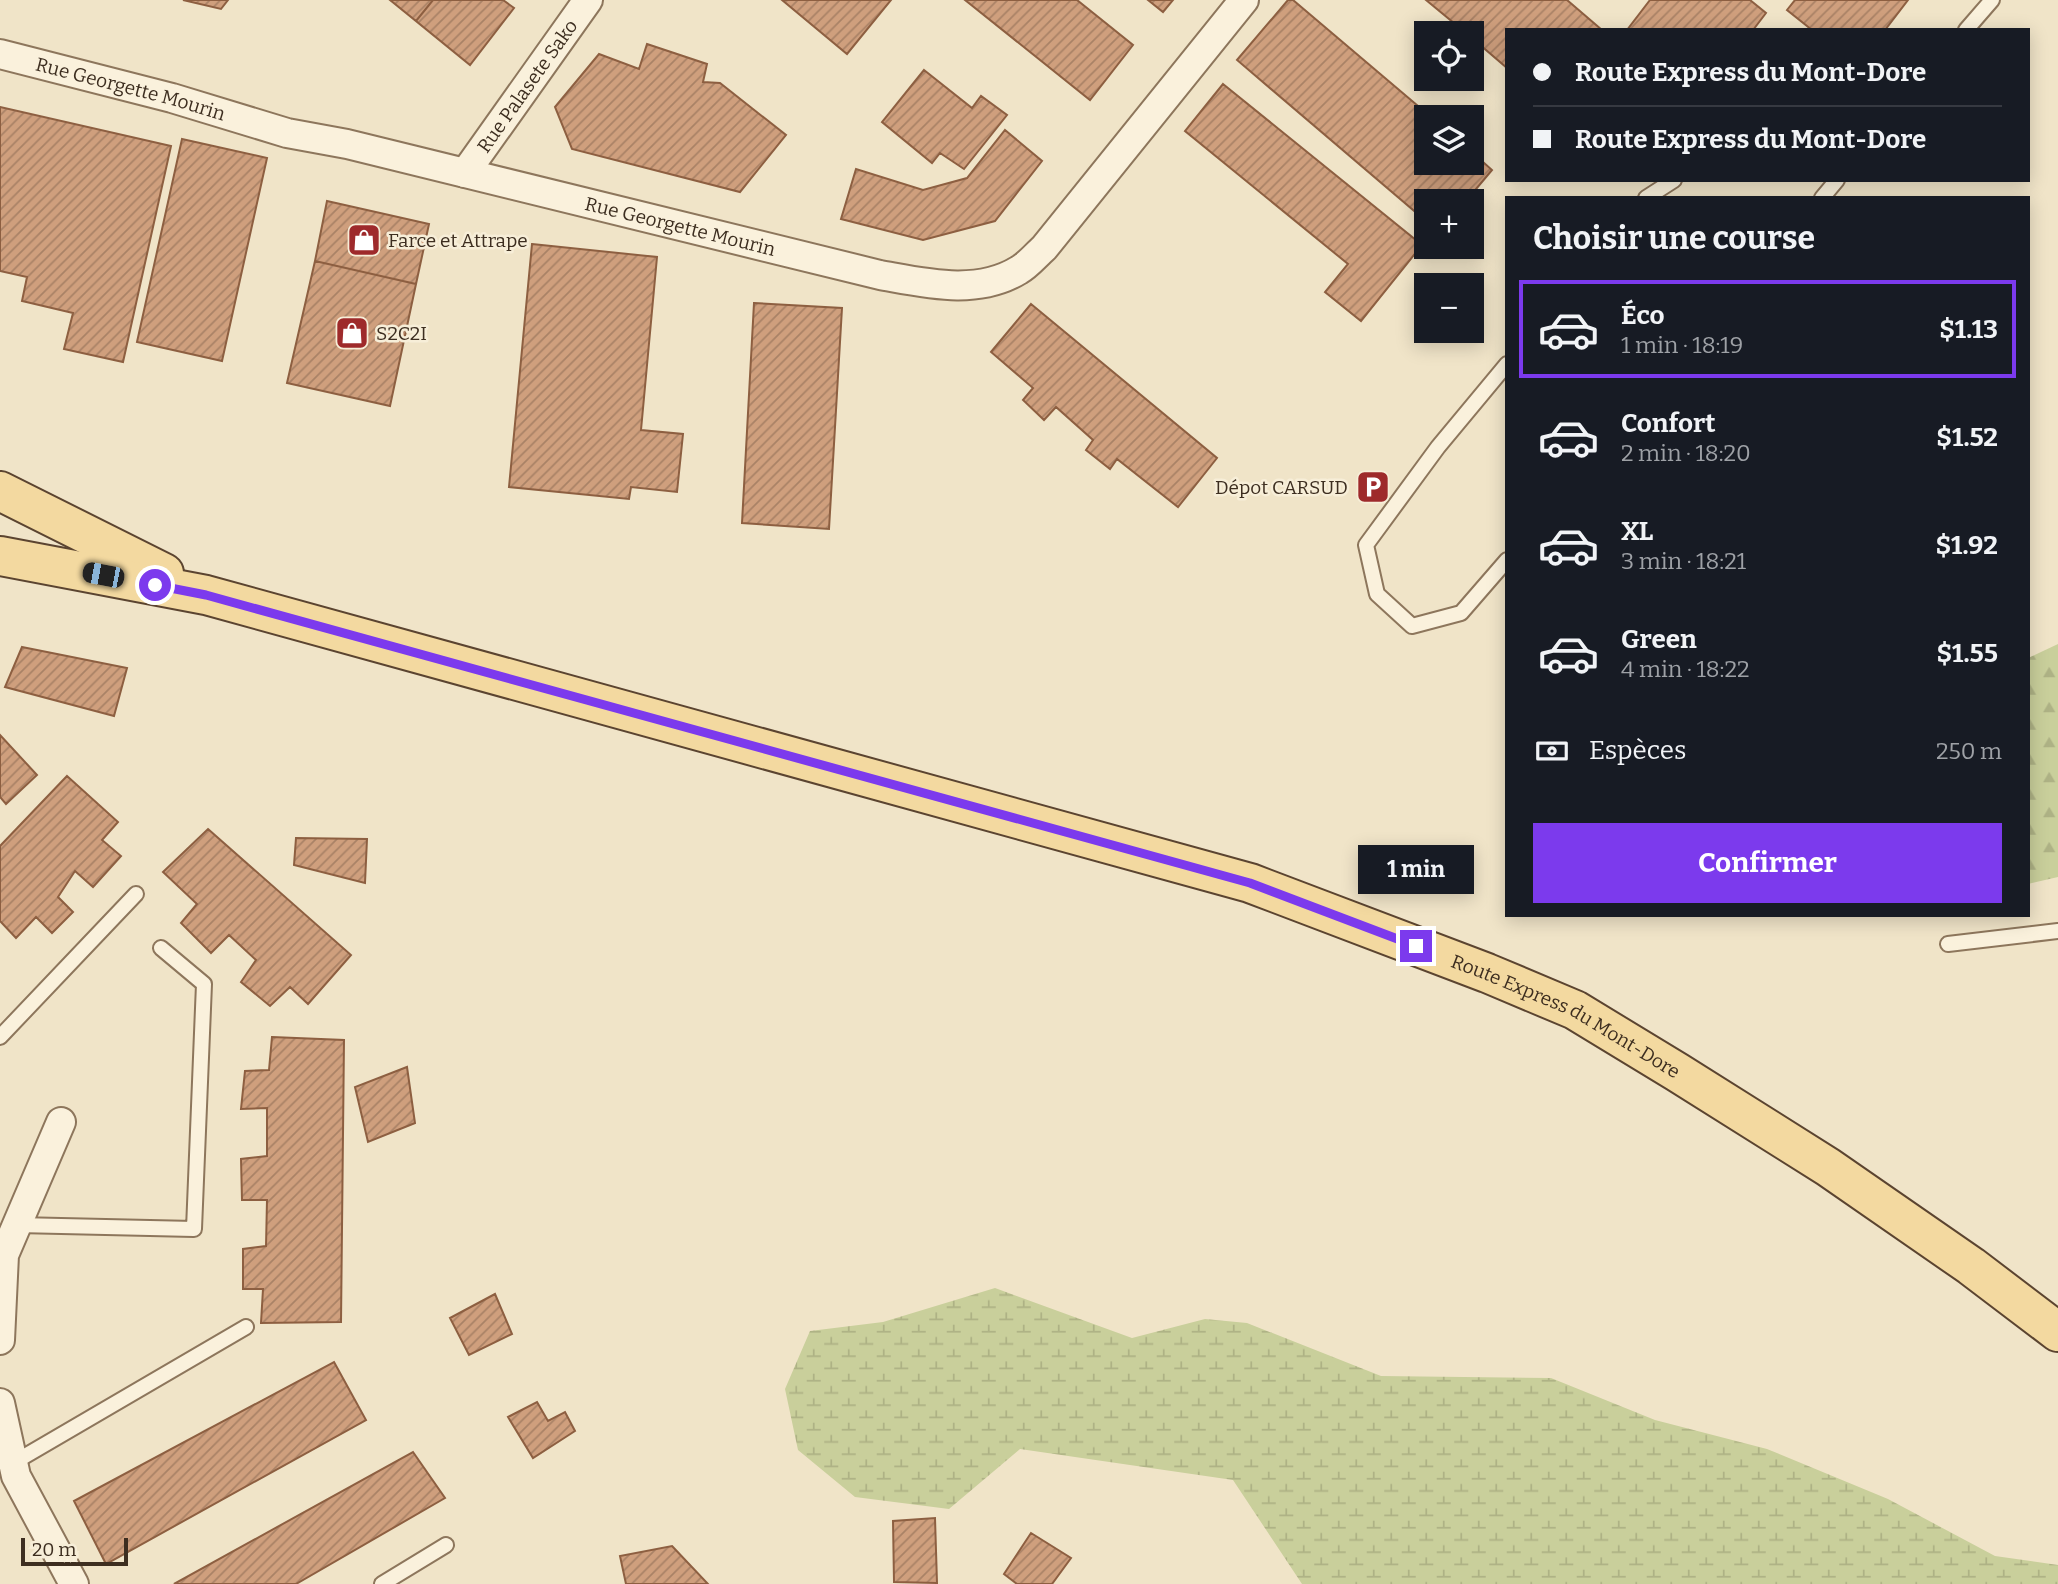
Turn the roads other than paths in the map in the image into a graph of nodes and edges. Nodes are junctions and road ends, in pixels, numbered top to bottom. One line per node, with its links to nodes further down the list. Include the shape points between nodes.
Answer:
1 (588, 0): 6 (street, Rue Palasete Sako)
2 (1244, 0): 6 (street, Rue Georgette Mourin, via 1044,248 1020,270 991,282 947,286 880,275)
3 (1992, 0): 4 (lane)
4 (1968, 28)
5 (0, 54): 6 (street, Rue Georgette Mourin, via 288,133)
6 (465, 173)
7 (1671, 182): 9 (lane)
8 (1835, 182): 10 (lane)
9 (1649, 196)
10 (1824, 196)
11 (1505, 366): 14 (lane, via 1366,545 1377,594 1412,626 1461,613)
12 (0, 491): 15 (main road)
13 (0, 556): 15 (main road, Route Express du Mont-Dore)
14 (1505, 562)
15 (206, 595): 25 (main road, Route Express du Mont-Dore, via 1250,883 1487,973 1575,1010 1828,1167)
16 (136, 894): 20 (lane)
17 (2058, 932): 18 (lane)
18 (1948, 944)
19 (161, 948): 22 (lane, via 204,984 194,1229)
20 (0, 1037)
21 (61, 1122): 22 (street)
22 (17, 1225): 23 (street)
23 (2, 1254): 26 (street)
24 (246, 1327): 28 (lane)
25 (2058, 1332)
26 (0, 1340)
27 (0, 1403): 28 (street)
28 (13, 1464): 30 (street)
29 (446, 1545): 31 (lane)
30 (74, 1584)
31 (382, 1584)

